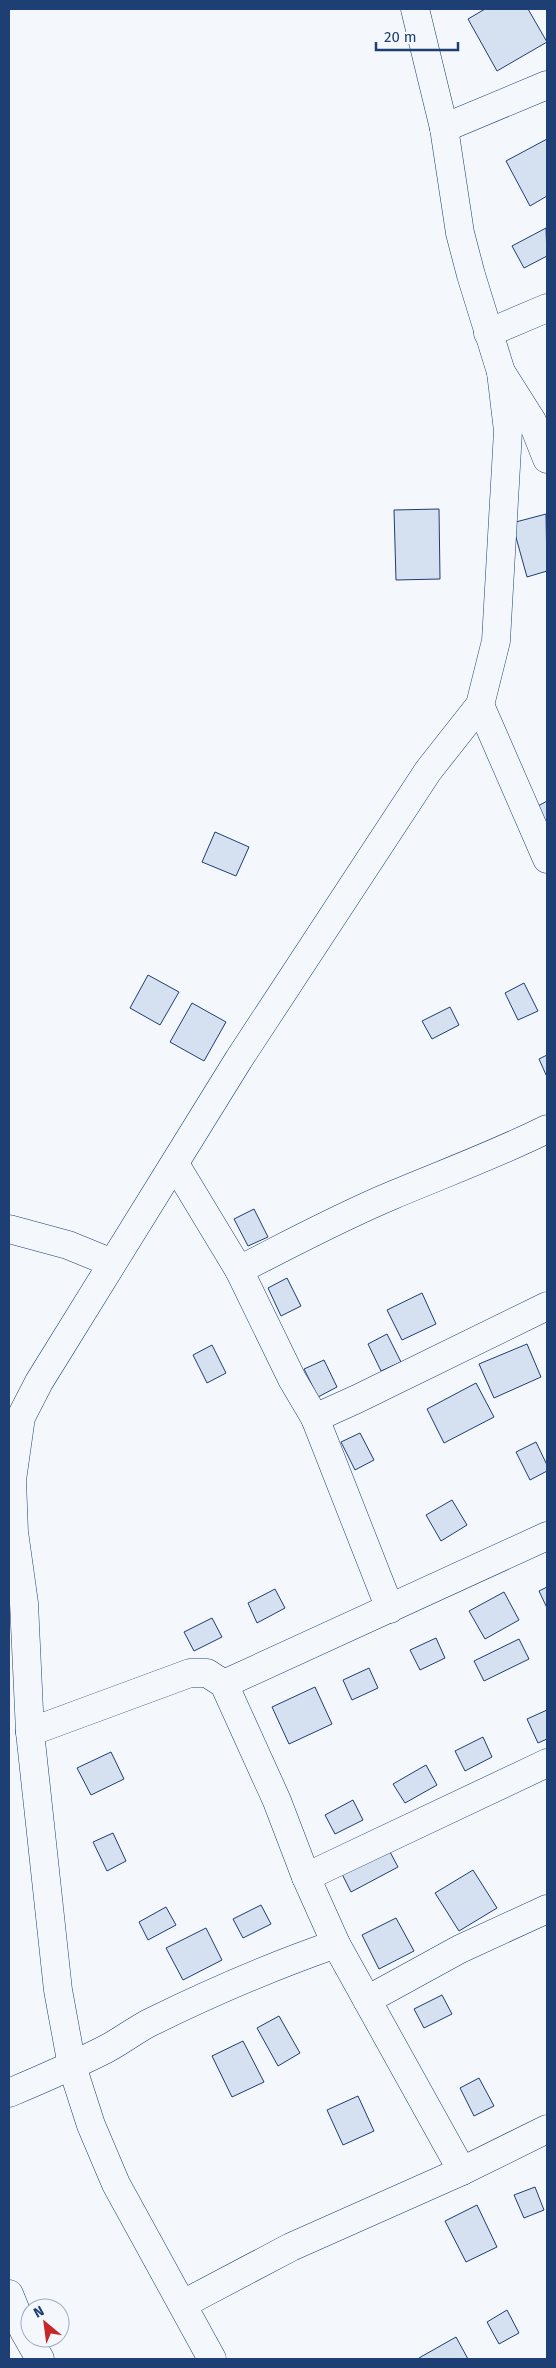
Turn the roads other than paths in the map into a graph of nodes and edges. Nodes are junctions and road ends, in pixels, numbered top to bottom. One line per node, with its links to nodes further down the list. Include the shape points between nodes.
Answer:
1 (415, 9): 3 (street)
2 (547, 85): 3 (street)
3 (444, 128): 5 (street, via 460,233)
4 (547, 308): 5 (street)
5 (488, 333): 6 (street)
6 (502, 372): 7 (street); 9 (street, via 508,431 496,641)
7 (540, 421): 8 (street)
8 (547, 459)
9 (480, 705): 10 (street); 12 (street, via 428,771 239,1059)
10 (547, 860)
11 (547, 1129): 15 (street, via 392,1195)
12 (175, 1164): 14 (street); 15 (street)
13 (9, 1229): 14 (street, via 68,1245)
14 (112, 1263): 17 (street)
15 (239, 1270): 18 (street, via 292,1379)
16 (547, 1306): 18 (street)
17 (15, 1415): 22 (street, via 14,1532 24,1603)
18 (315, 1418): 20 (street)
19 (547, 1536): 20 (street)
20 (390, 1610): 21 (street)
21 (224, 1684): 22 (street, via 208,1674 190,1673); 24 (street, via 277,1800)
22 (22, 1721): 28 (street, via 58,1990)
23 (547, 1763): 24 (street)
24 (306, 1877): 26 (street)
25 (547, 1909): 27 (street, via 460,1948)
26 (336, 1944): 27 (street); 28 (street, via 292,1959 147,2024)
27 (367, 2000): 31 (street)
28 (72, 2066): 29 (street); 33 (street, via 91,2125 116,2184)
29 (9, 2092)
30 (547, 2129): 31 (street)
31 (462, 2171): 33 (street, via 291,2248)
32 (9, 2294): 34 (street)
33 (183, 2304): 35 (street)
34 (40, 2359)
35 (212, 2359)

